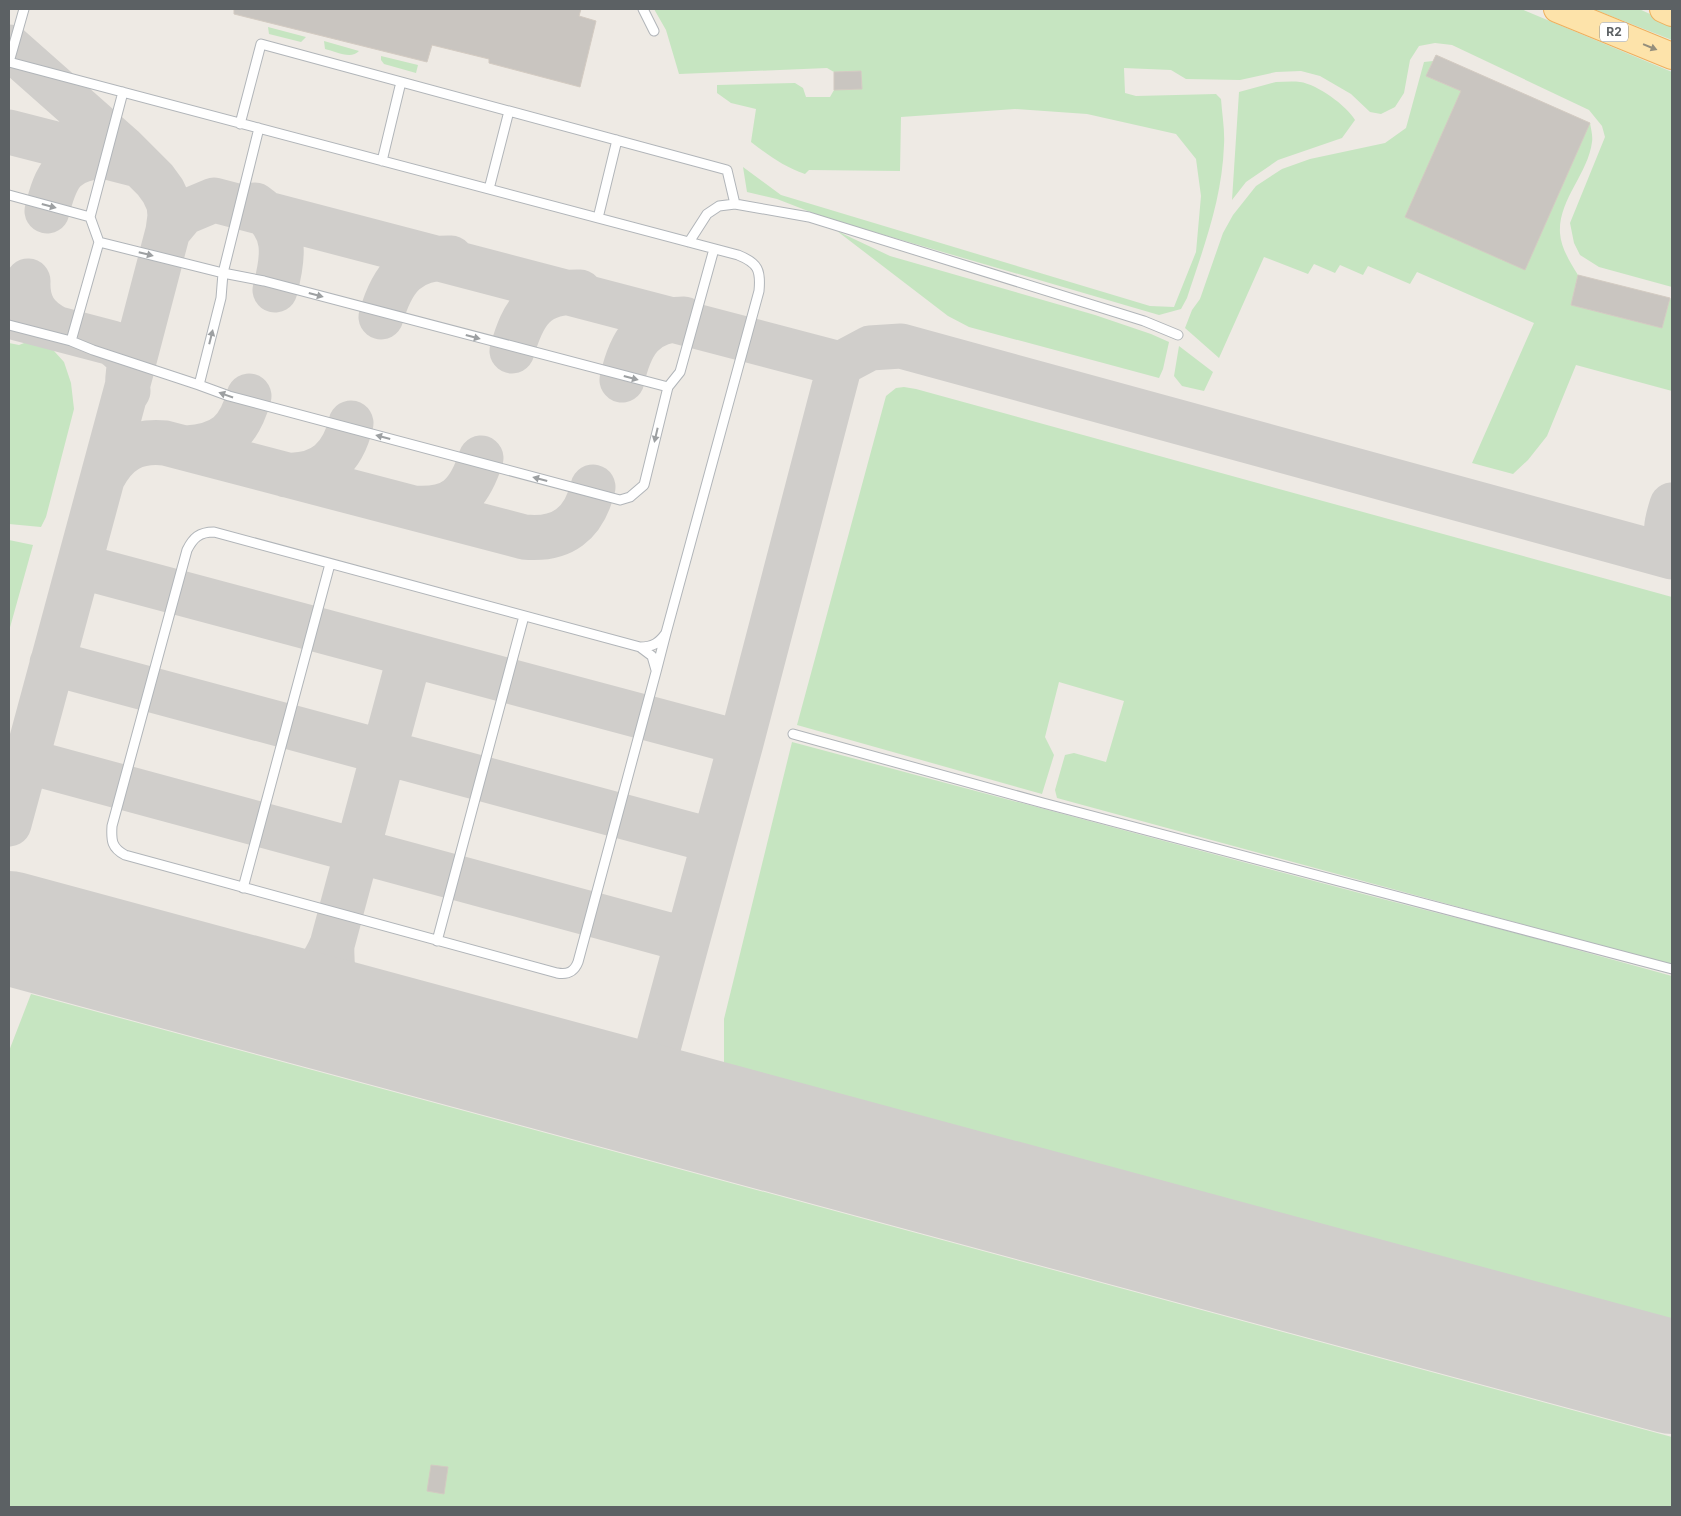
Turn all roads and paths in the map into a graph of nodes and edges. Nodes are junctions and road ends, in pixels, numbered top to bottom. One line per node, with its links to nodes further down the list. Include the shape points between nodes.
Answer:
1 (24, 9): 8 (lane)
2 (643, 9): 6 (lane)
3 (1557, 9): 7 (main road, R2, one-way to 7)
4 (1663, 9): 5 (main road)
5 (1672, 13)
6 (654, 31)
7 (1672, 56)
8 (9, 62): 10 (lane)
9 (401, 82): 11 (lane); 12 (lane, via 261,44); 15 (lane)
10 (123, 92): 12 (lane); 19 (lane)
11 (509, 111): 14 (lane); 16 (lane)
12 (240, 124): 13 (lane)
13 (259, 128): 15 (lane); 24 (lane)
14 (617, 140): 18 (lane, via 727,170); 20 (lane)
15 (382, 161): 16 (lane)
16 (489, 189): 20 (lane)
17 (9, 195): 19 (lane, one-way to 19)
18 (735, 204): 22 (lane, via 719,206 707,214); 26 (lane, via 809,217 1144,321)
19 (90, 217): 21 (lane)
20 (598, 218): 22 (lane)
21 (99, 242): 24 (lane, one-way to 24); 27 (lane)
22 (689, 242): 23 (lane)
23 (714, 249): 29 (lane, via 680,372); 32 (lane, via 748,259 756,266 760,277 759,291)
24 (222, 273): 28 (lane, one-way to 24, via 220,298); 29 (lane, one-way to 29, via 264,281)
25 (9, 325): 27 (lane)
26 (1178, 335)
27 (71, 342): 28 (lane)
28 (199, 385): 29 (lane, one-way to 28, via 644,485 630,497 620,500 238,399)
29 (668, 387)
30 (330, 564): 31 (lane); 36 (lane); 36 (lane, via 214,532 196,536 190,543 115,817 112,842 125,856)
31 (524, 616): 33 (lane); 37 (lane)
32 (666, 633): 33 (lane, via 654,645); 34 (lane)
33 (640, 647): 34 (lane, via 652,656)
34 (656, 672): 37 (lane, via 575,968 570,973 557,973)
35 (793, 734): 38 (lane)
36 (243, 888): 37 (lane)
37 (437, 941)
38 (1672, 969)

